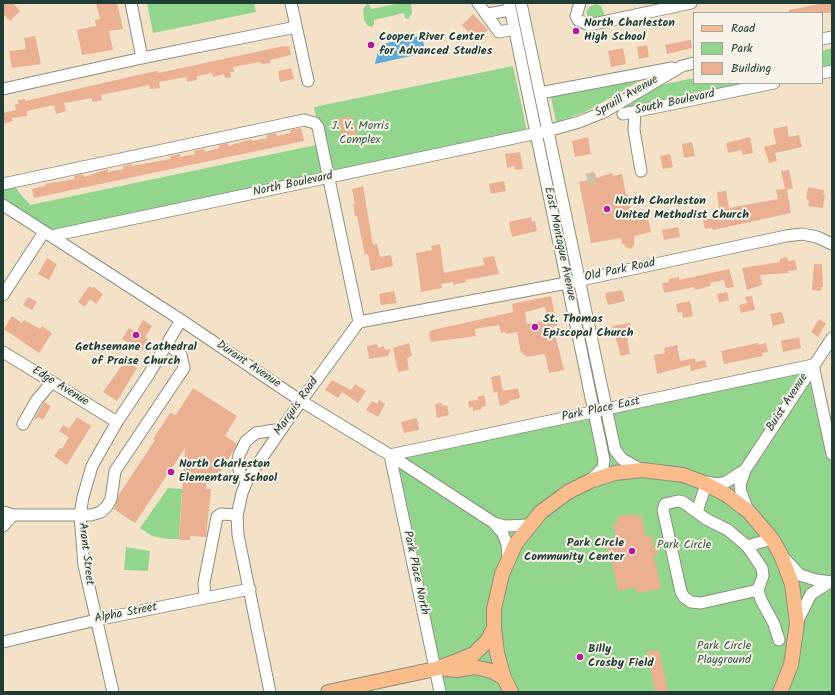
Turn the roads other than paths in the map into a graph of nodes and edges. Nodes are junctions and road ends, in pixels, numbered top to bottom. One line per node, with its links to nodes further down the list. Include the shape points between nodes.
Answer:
1 (131, 3): 11 (street)
2 (291, 3): 9 (street)
3 (478, 3): 8 (street)
4 (521, 3): 17 (street, East Montague Avenue)
5 (578, 3): 6 (street, via 578,20 589,24)
6 (691, 3)
7 (509, 6): 8 (street); 10 (street, East Montague Avenue)
8 (488, 14): 10 (street, via 499,32)
9 (296, 27): 11 (street); 14 (street)
10 (514, 29): 21 (street, East Montague Avenue)
11 (142, 58): 16 (street)
12 (693, 63): 13 (street, Spruill Avenue)
13 (682, 66): 17 (street); 20 (street, Spruill Avenue, via 604,112)
14 (308, 81)
15 (769, 84): 18 (street, South Boulevard)
16 (3, 89)
17 (540, 93): 20 (street, East Montague Avenue)
18 (635, 111): 19 (street, South Boulevard); 22 (street, via 634,130)
19 (623, 114)
20 (547, 131): 21 (street, Spruill Avenue); 28 (street, East Montague Avenue)
21 (536, 134): 23 (street, North Boulevard); 29 (street, East Montague Avenue)
22 (641, 171)
23 (329, 177): 24 (street, via 318,127 315,123 304,120); 26 (street, North Boulevard); 32 (street)
24 (3, 184)
25 (3, 205): 26 (street, Durant Avenue)
26 (48, 234): 30 (street); 31 (street, Durant Avenue)
27 (832, 244): 28 (street, Old Park Road, via 802,234 786,236)
28 (578, 280): 29 (street, Old Park Road); 39 (street, East Montague Avenue)
29 (567, 283): 32 (street, Old Park Road); 39 (street, East Montague Avenue)
30 (3, 295)
31 (181, 320): 34 (street, Arant Street); 38 (street, Durant Avenue)
32 (359, 322): 38 (street, Marquis Road)
33 (832, 338): 36 (street, Buist Avenue)
34 (167, 344): 40 (street, Arant Street); 53 (street, via 181,355 184,368 115,471 111,499 107,506 95,514)
35 (3, 352): 37 (street, Edge Avenue)
36 (813, 365): 39 (street, Park Place East); 43 (street); 46 (street, Buist Avenue)
37 (52, 382): 40 (street, Edge Avenue); 41 (street, via 36,400)
38 (301, 401): 42 (street, Marquis Road); 44 (street, Durant Avenue)
39 (600, 410): 44 (street, Park Place East); 45 (street, East Montague Avenue, via 618,455); 48 (street, East Montague Avenue, via 604,460 602,468)
40 (117, 422): 53 (street, Arant Street, via 92,466)
41 (23, 424)
42 (282, 428): 47 (street, Marquis Road); 47 (street, via 256,433 246,441 239,455 238,466 241,475)
43 (832, 454)
44 (390, 455): 55 (street, Durant Avenue); 71 (street, Park Place North)
45 (642, 470): 48 (main road, via 615,473); 49 (main road, via 683,475)
46 (745, 470): 49 (street, Buist Avenue, via 720,484); 51 (street, Buist Avenue, via 740,485)
47 (247, 480): 54 (street, Marquis Road)
48 (590, 481): 56 (main road, via 554,501)
49 (704, 483): 50 (street); 51 (main road, via 727,495)
50 (697, 512): 59 (street, via 728,530); 64 (street, via 678,501 664,504 663,510 684,597 691,602 701,603)
51 (749, 512): 58 (main road)
52 (8, 513): 53 (street); 57 (street)
53 (80, 515): 66 (street, Arant Street, via 84,565)
54 (238, 515): 63 (street, Marquis Road, via 238,535); 65 (street, via 221,514 218,517 204,583)
55 (494, 523): 56 (street, Durant Avenue, via 505,526); 61 (street, Durant Avenue, via 502,532 507,544)
56 (529, 525): 61 (main road)
57 (3, 526)
58 (772, 539): 59 (street); 60 (main road)
59 (747, 546): 64 (street, via 762,568 763,576)
60 (781, 555): 62 (street, via 800,575); 67 (main road, via 792,584)
61 (508, 558): 68 (main road, via 497,592)
62 (831, 582): 67 (street, via 811,594)
63 (250, 590): 65 (street, Alpha Street); 75 (street, Marquis Road)
64 (758, 590): 69 (street)
65 (205, 598): 66 (street, Alpha Street)
66 (96, 620): 70 (street, Alpha Street); 74 (street, Arant Street)
67 (797, 624): 73 (main road, via 795,645)
68 (494, 628): 71 (main road, via 487,642 474,654); 72 (main road)
69 (779, 640)
70 (3, 642)
71 (435, 669): 72 (main road, via 457,670 474,667 492,671); 76 (main road); 77 (street, Park Place North)
72 (504, 678): 78 (main road)
73 (783, 689)
74 (113, 692)
75 (270, 692)
76 (328, 692)
77 (440, 692)
78 (511, 692)

